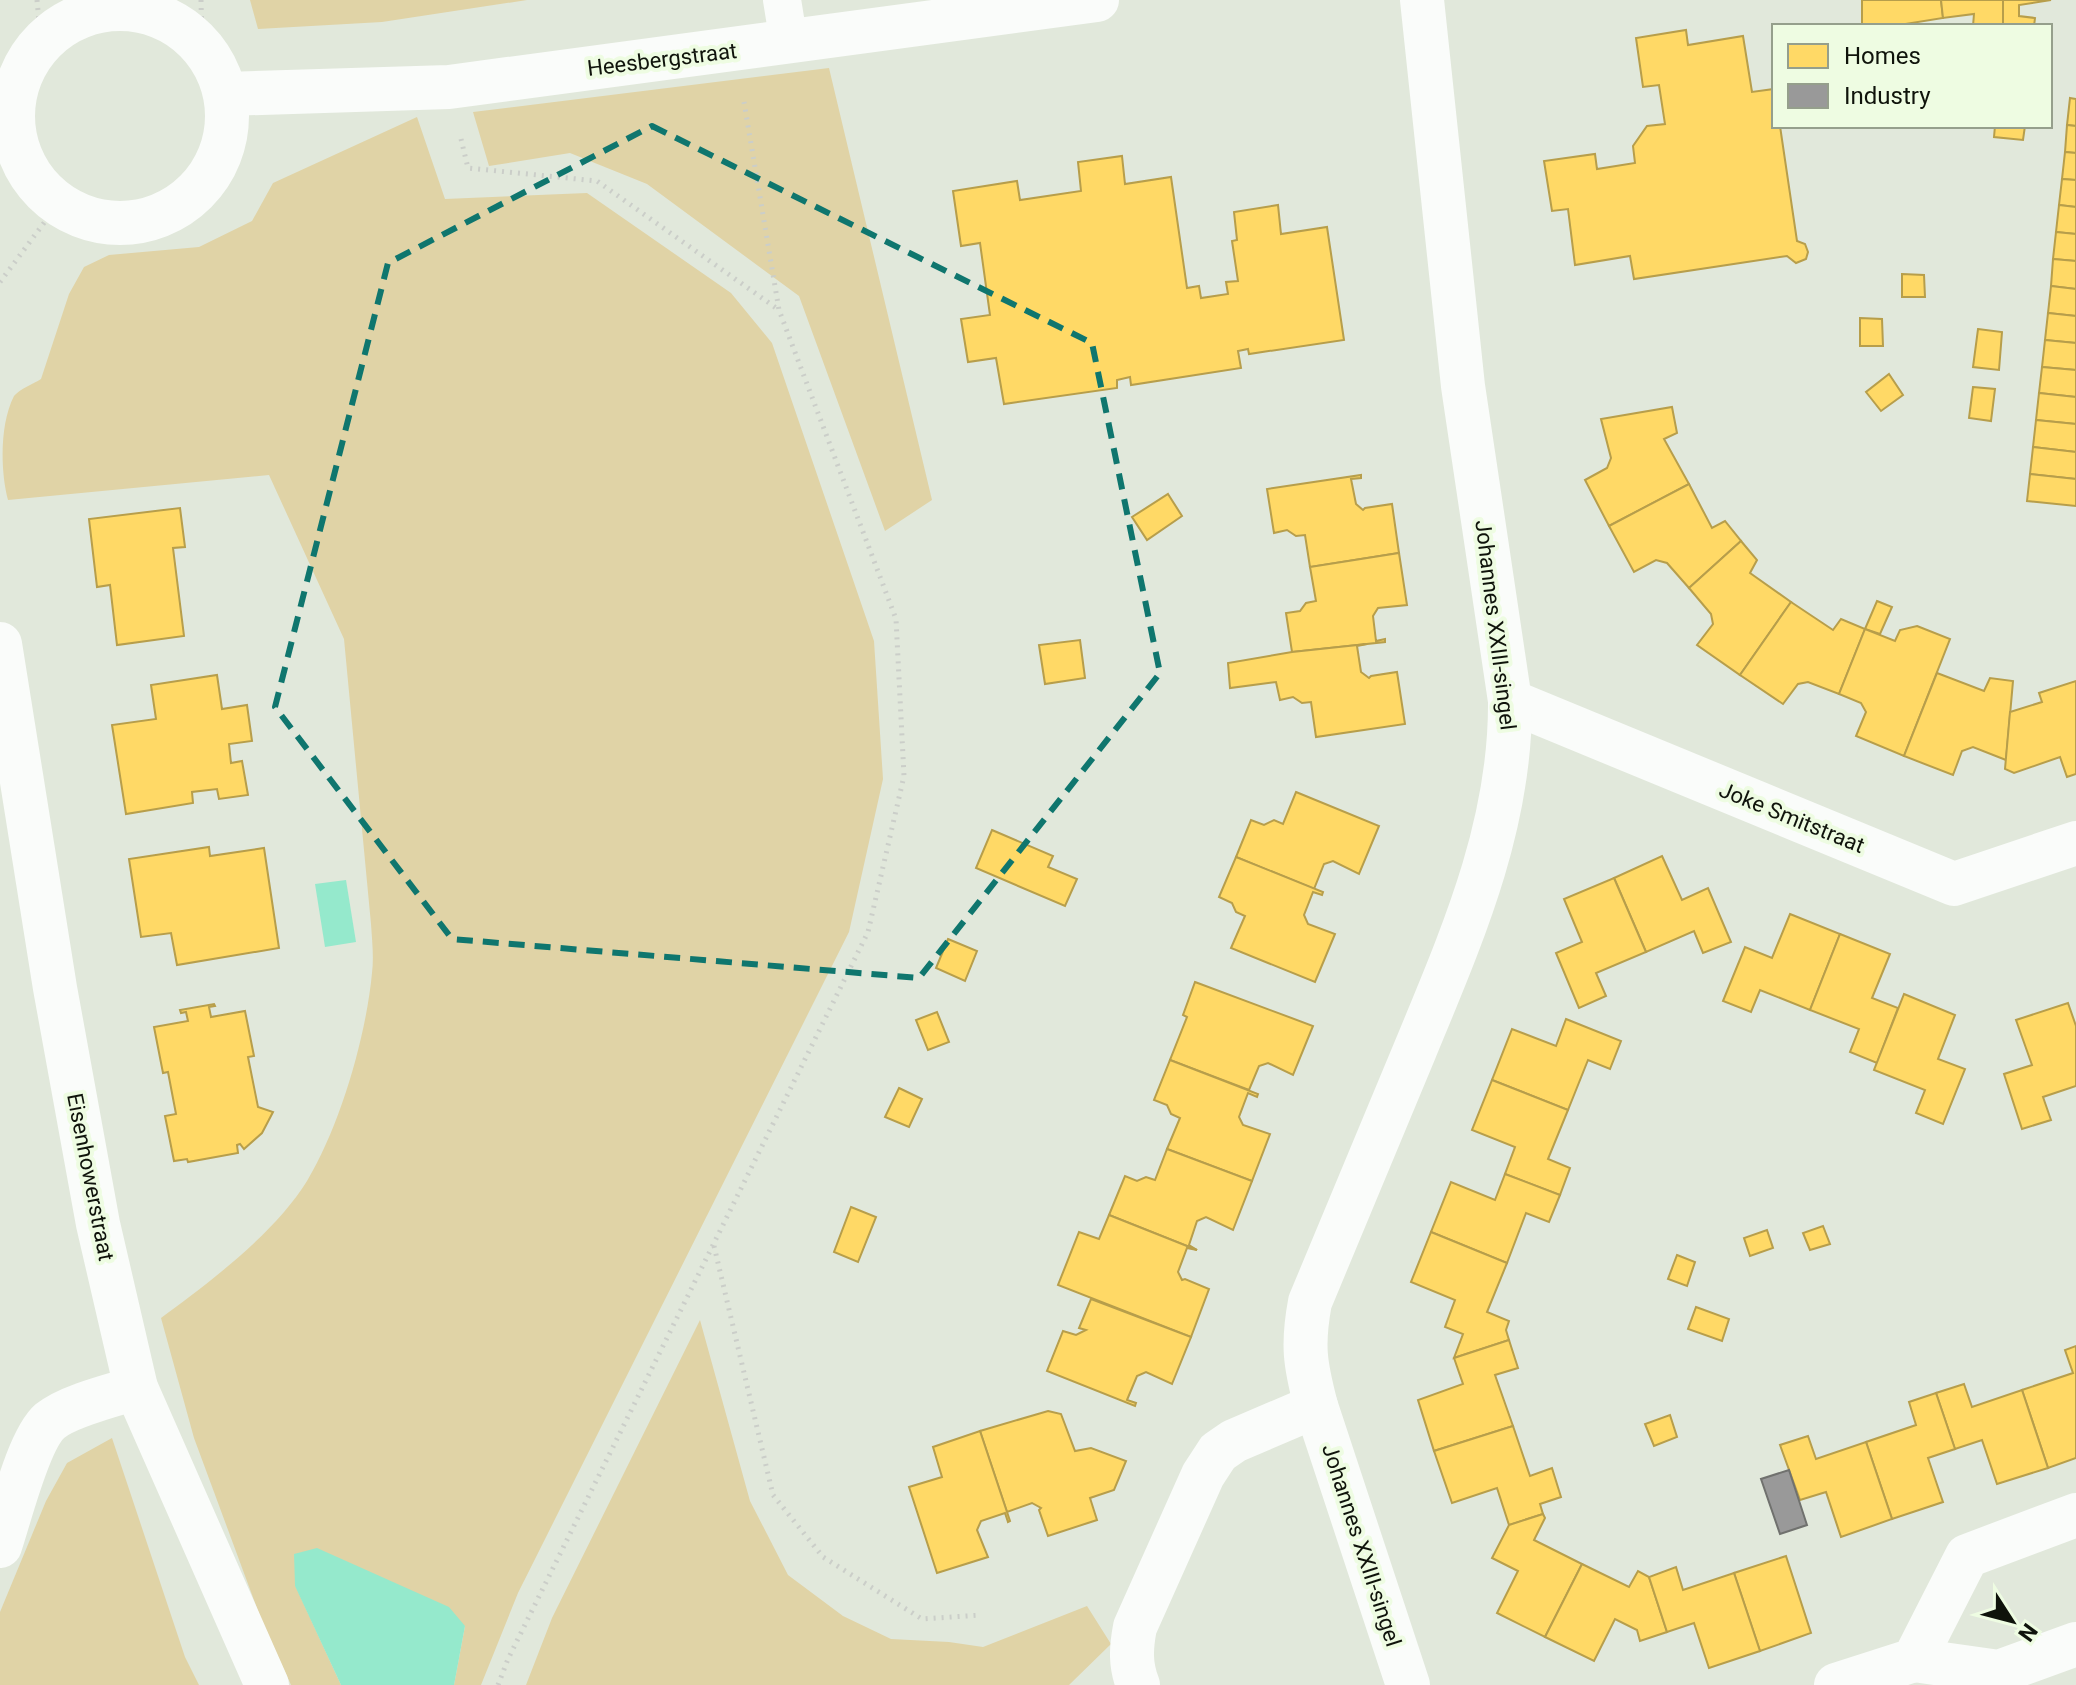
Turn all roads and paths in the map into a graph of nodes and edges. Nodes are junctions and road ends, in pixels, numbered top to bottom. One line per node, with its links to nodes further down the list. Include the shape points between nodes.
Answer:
1 (201, 0): 8 (path)
2 (782, 0): 7 (lane)
3 (1097, 0): 7 (street, Heesbergstraat)
4 (1422, 0): 17 (street, Johannes XXIII-singel, via 1463,386)
5 (122, 4): 6 (street, via 59,27); 8 (street, via 169,20)
6 (39, 21): 12 (street)
7 (789, 43): 9 (street, Heesbergstraat)
8 (202, 46): 11 (street)
9 (735, 50): 10 (street, Heesbergstraat); 15 (path)
10 (449, 87): 11 (street, Heesbergstraat); 15 (path, via 468,168 597,181)
11 (226, 94): 13 (street, via 222,150 207,179 184,202 154,218 121,224 88,219)
12 (6, 119): 13 (street, via 34,182)
13 (58, 204): 14 (path)
14 (0, 282)
15 (779, 310): 19 (path, via 896,619 904,776 868,932)
16 (0, 644): 20 (street, Eisenhowerstraat, via 92,1192)
17 (1510, 701): 18 (street, Joke Smitstraat, via 1954,884); 21 (street, Johannes XXIII-singel, via 1510,746 1489,854 1462,936 1310,1302 1304,1363)
18 (2076, 843)
19 (713, 1245): 24 (path, via 773,1495 823,1557 922,1619); 28 (path)
20 (136, 1388): 23 (street, via 50,1421 32,1450); 27 (street, Eisenhowerstraat)
21 (1316, 1406): 29 (street, via 1234,1441 1218,1452 1203,1475 1135,1627 1131,1651); 30 (street, Johannes XXIII-singel)
22 (2076, 1515): 26 (street, via 1967,1556)
23 (0, 1546)
24 (981, 1615)
25 (2076, 1644): 26 (street, via 1999,1672)
26 (1914, 1660): 31 (street)
27 (267, 1685)
28 (498, 1685)
29 (1138, 1685)
30 (1408, 1685)
31 (1836, 1685)

